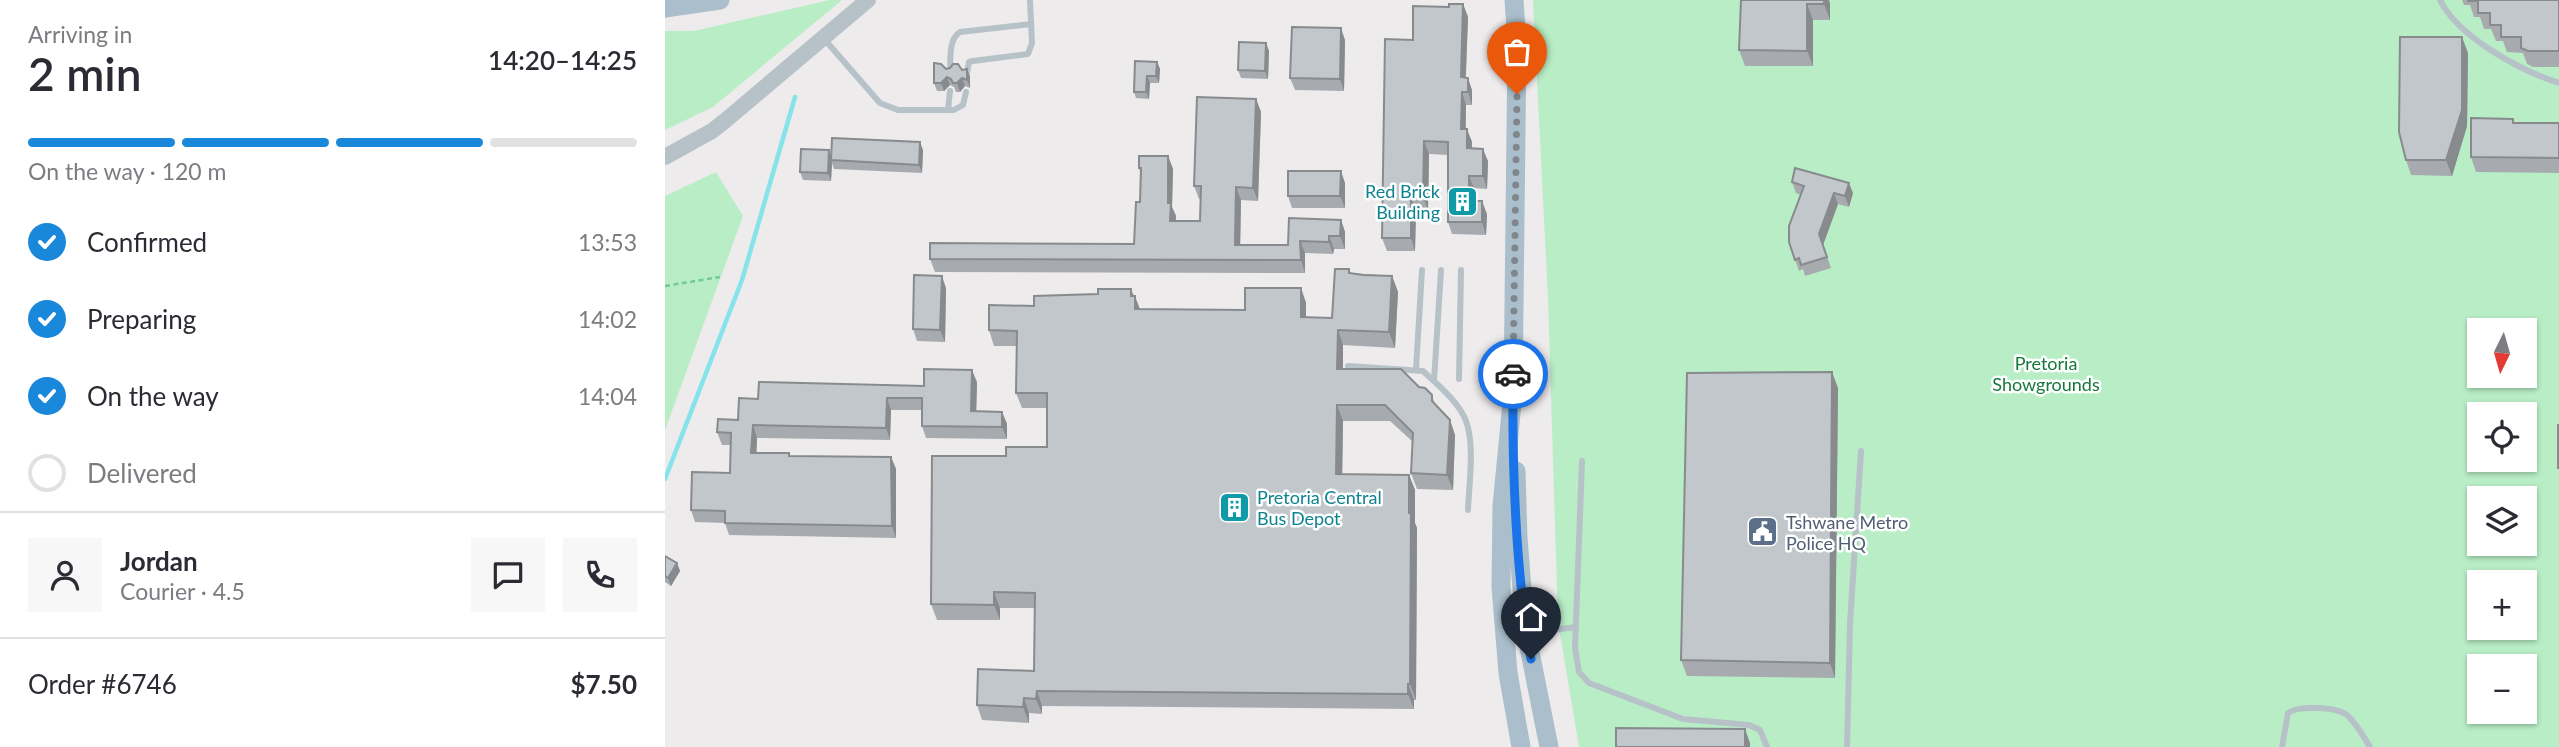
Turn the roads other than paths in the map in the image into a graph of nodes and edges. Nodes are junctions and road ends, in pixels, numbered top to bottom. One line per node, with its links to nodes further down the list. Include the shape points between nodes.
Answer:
1 (720, 0): 6 (main road)
2 (868, 0): 8 (street)
3 (1030, 0): 7 (lane)
4 (1514, 0): 23 (main road)
5 (2440, 0): 11 (lane, via 2472,38)
6 (665, 8)
7 (1031, 24): 9 (lane, via 960,32 952,41); 10 (lane, via 1028,54 969,62)
8 (823, 38): 14 (lane, via 880,103 898,110); 15 (street, via 719,125)
9 (950, 72)
10 (967, 73)
11 (2559, 83)
12 (950, 91): 14 (lane)
13 (966, 92): 14 (lane, via 963,105)
14 (948, 110)
15 (665, 157)
16 (1422, 270): 20 (lane)
17 (1441, 270): 22 (lane)
18 (1461, 270): 21 (lane)
19 (1348, 366): 20 (lane)
20 (1416, 369): 22 (lane)
21 (1459, 379)
22 (1434, 381): 26 (lane, via 1466,421)
23 (1513, 393): 28 (main road); 29 (main road, via 1502,506 1501,587 1506,659)
24 (1861, 451): 32 (lane)
25 (1582, 461): 27 (lane)
26 (1468, 510)
27 (1576, 626): 28 (lane); 31 (lane, via 1579,672 1589,683 1683,719 1749,725 1760,730)
28 (1526, 633): 30 (main road)
29 (1521, 747)
30 (1549, 747)
31 (1767, 747)
32 (1847, 747)
33 (2282, 747): 34 (lane, via 2288,713 2299,707 2346,714)
34 (2370, 747)

